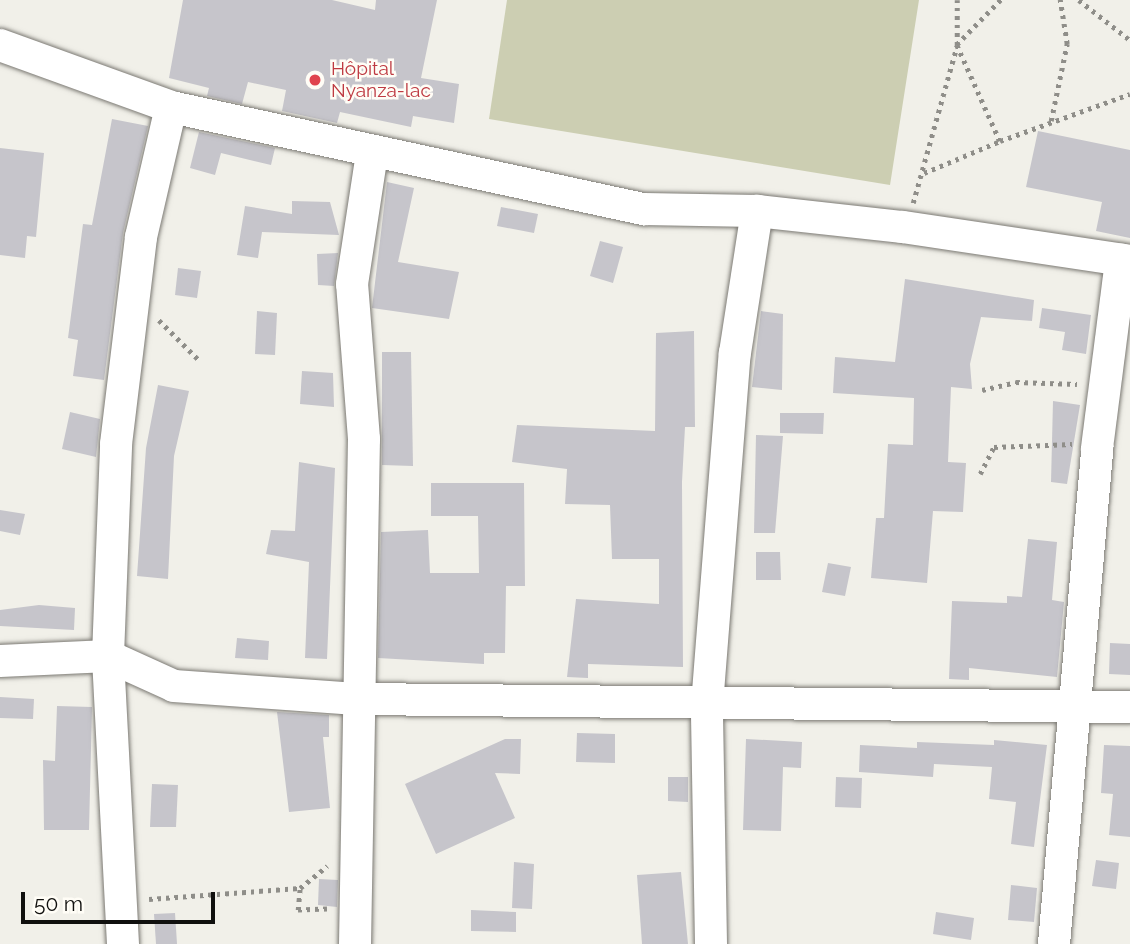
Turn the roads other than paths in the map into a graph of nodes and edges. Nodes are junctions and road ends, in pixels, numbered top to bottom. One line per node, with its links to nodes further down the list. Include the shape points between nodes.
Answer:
1 (0, 45): 2 (street)
2 (171, 107): 3 (street); 6 (street, via 134,295 116,444)
3 (372, 154): 4 (street, via 644,209); 8 (street, via 352,284 364,439)
4 (757, 211): 5 (street); 9 (street, via 735,353)
5 (1126, 260): 11 (street, via 1097,448)
6 (108, 656): 7 (street); 8 (street, via 174,686); 12 (street)
7 (0, 661)
8 (357, 699): 9 (street); 13 (street)
9 (707, 705): 11 (street); 14 (street)
10 (1130, 707): 11 (street)
11 (1075, 710): 15 (street)
12 (123, 944)
13 (355, 944)
14 (710, 944)
15 (1054, 944)

